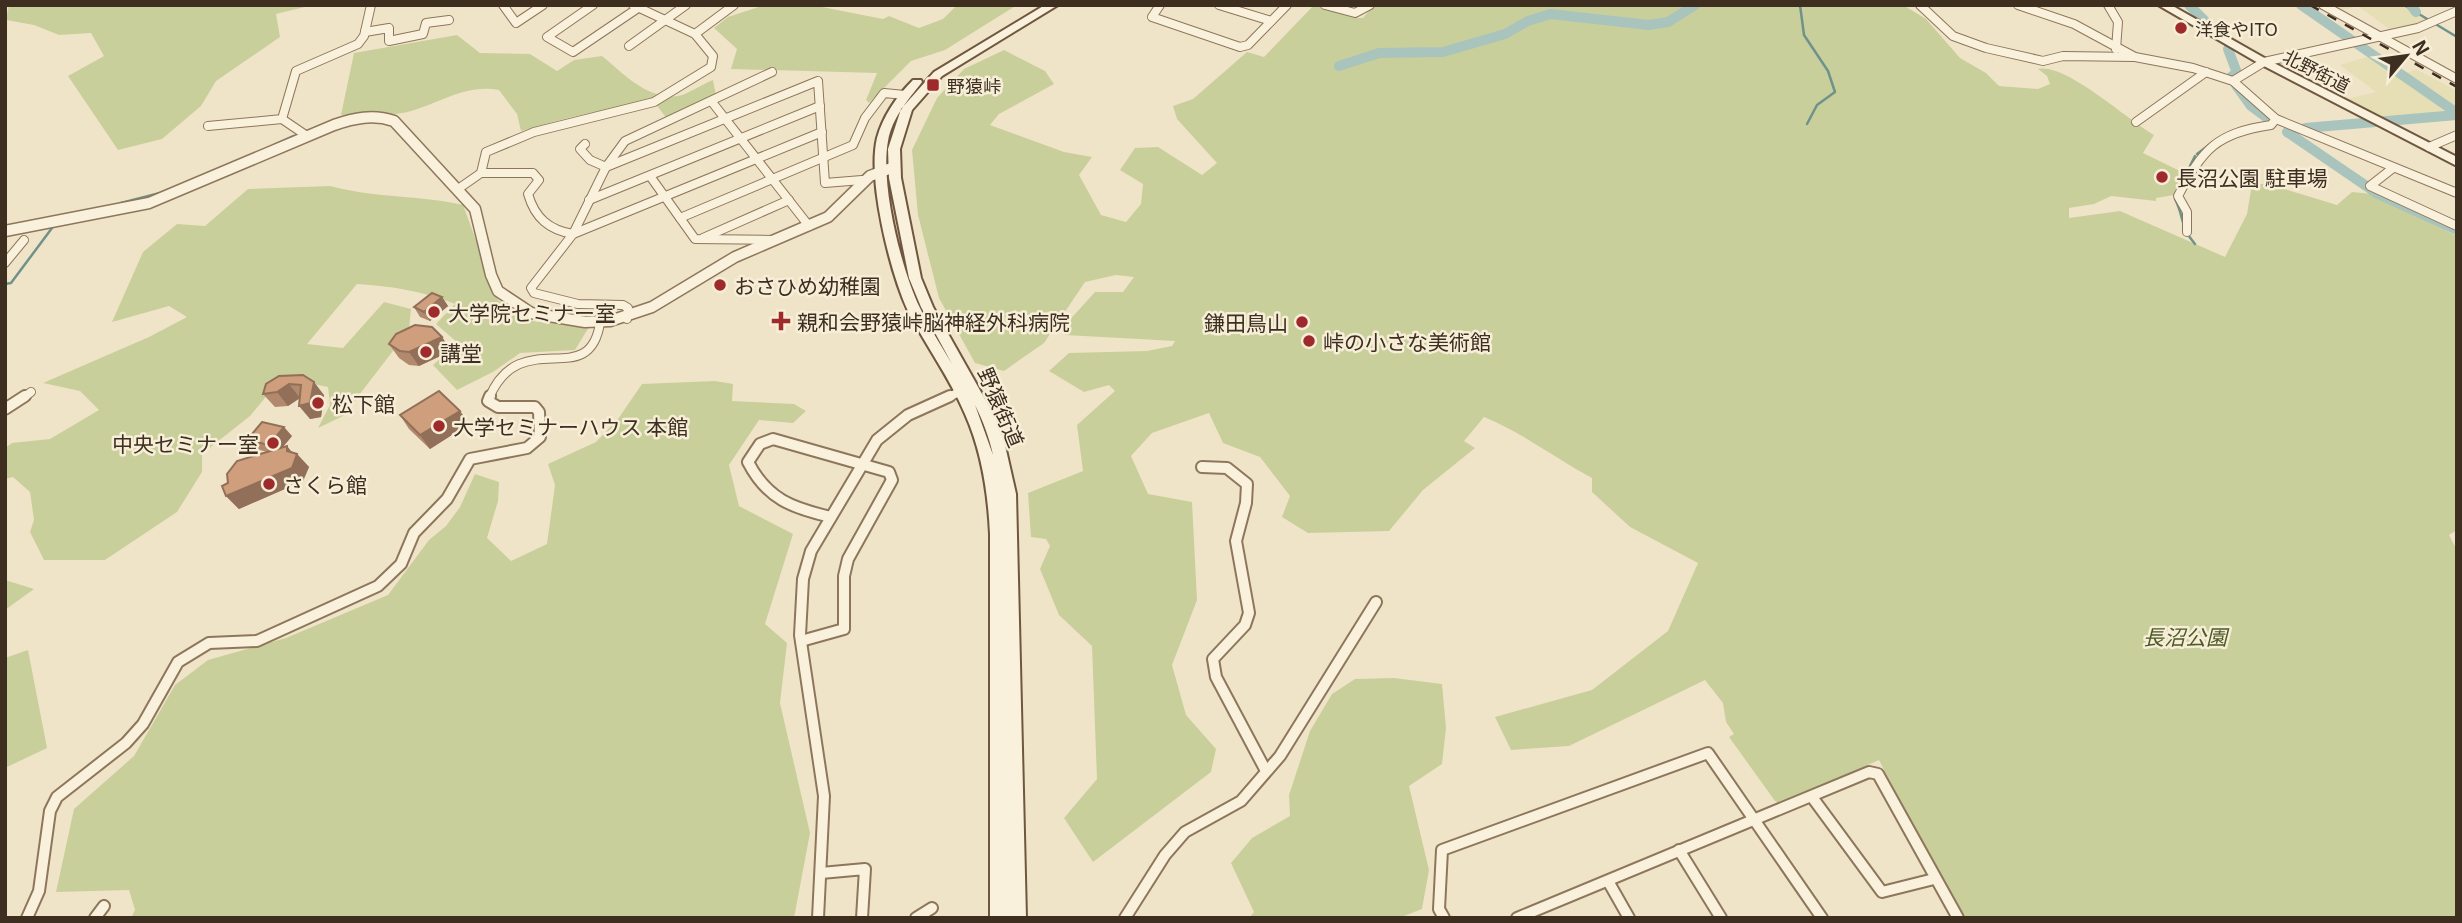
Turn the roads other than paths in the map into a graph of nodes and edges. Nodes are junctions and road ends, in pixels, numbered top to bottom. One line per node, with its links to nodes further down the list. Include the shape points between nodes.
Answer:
1 (371, 5): 24 (street)
2 (502, 5): 3 (street, via 516,23)
3 (543, 5)
4 (593, 5): 19 (street, via 547,37 573,51)
5 (685, 5): 22 (street)
6 (734, 5): 25 (street)
7 (1040, 5): 35 (main road, 野猿街道, via 939,63)
8 (1053, 5): 53 (main road, 野猿街道, via 963,57 928,84 901,123)
9 (1160, 5): 23 (street, via 1152,17 1240,47 1248,46)
10 (1219, 5): 23 (street)
11 (1287, 5): 23 (street)
12 (1325, 5): 13 (street, via 1356,15)
13 (1370, 5)
14 (1920, 5): 29 (street, via 1954,36 1986,48 2043,61 2063,56)
15 (2018, 5): 28 (street, via 2074,24)
16 (2108, 5): 28 (street, via 2118,22)
17 (2163, 5): 30 (main road, 北野街道)
18 (2323, 5): 26 (street)
19 (637, 6): 22 (street)
20 (2456, 7): 26 (street, via 2431,23)
21 (449, 20): 24 (street, via 426,23 423,34 388,41 389,29)
22 (664, 20): 25 (street); 27 (street)
23 (1271, 21)
24 (365, 32): 38 (street, via 358,44 296,71)
25 (695, 34): 55 (street, via 713,56 701,75 654,103 534,132 501,145 486,152)
26 (2381, 37): 30 (street); 33 (street)
27 (629, 46)
28 (2116, 49): 29 (street)
29 (2135, 57): 32 (street)
30 (2264, 62): 34 (street); 48 (main road, 北野街道)
31 (772, 72): 36 (street)
32 (2206, 72): 34 (street); 41 (street)
33 (2457, 79)
34 (2233, 81): 40 (street)
35 (905, 95): 49 (street, via 884,93 864,118 853,145); 53 (main road, 野猿街道, via 885,132)
36 (712, 102): 39 (street); 52 (street, via 625,141)
37 (820, 106): 39 (street, via 818,81); 43 (street); 46 (street)
38 (282, 119): 42 (street); 45 (street)
39 (726, 119): 46 (street); 52 (street)
40 (2276, 119): 54 (street); 69 (street, via 2271,125 2238,130 2199,157 2178,196 2187,212)
41 (2136, 122)
42 (208, 127)
43 (822, 132): 49 (street); 50 (street)
44 (2457, 135): 48 (street)
45 (307, 136): 59 (street, via 355,119 386,118); 65 (street, via 135,207)
46 (741, 139): 50 (street); 56 (street)
47 (585, 144): 52 (street, via 580,149 590,160)
48 (2429, 147): 51 (main road, 北野街道)
49 (824, 158): 57 (street); 58 (street, via 825,183)
50 (757, 159): 57 (street); 61 (street)
51 (2457, 162)
52 (606, 167): 62 (street)
53 (887, 168): 58 (street); 77 (main road, 野猿街道, via 898,262 906,290); 101 (main road, 野猿街道, via 915,278 993,430 1009,494)
54 (2393, 168): 60 (street); 67 (street, via 2370,186)
55 (481, 173): 59 (street); 70 (street, via 533,173 539,180 528,194 531,207 556,232)
56 (650, 176): 61 (street); 62 (street)
57 (772, 179): 63 (street); 64 (street)
58 (862, 180): 66 (street, via 845,204)
59 (458, 189): 76 (street, via 482,226 496,289 546,318)
60 (2457, 193)
61 (664, 197): 64 (street); 70 (street)
62 (589, 200): 70 (street)
63 (789, 200): 66 (street); 71 (street)
64 (680, 218): 71 (street, via 695,239)
65 (52, 222): 68 (street)
66 (809, 226): 73 (street)
67 (2457, 226)
68 (5, 231)
69 (2187, 232)
70 (573, 234): 75 (street, via 531,288 534,293 580,306 623,305 628,308)
71 (700, 239): 73 (street)
72 (24, 240): 74 (street)
73 (775, 240): 75 (street, via 722,264 661,304)
74 (7, 259)
75 (627, 319): 76 (street)
76 (600, 323): 95 (street, via 595,344 583,355 527,359 496,379 488,401 498,407 535,407 540,437 527,448 470,459 447,499 414,533 392,576 257,641 209,643 178,662 134,734 57,797 50,811 39,891)
77 (961, 391): 80 (street, via 891,427); 100 (main road, 野猿街道, via 986,452 996,511)
78 (31, 392): 79 (street)
79 (5, 409)
80 (860, 466): 82 (street); 82 (street, via 774,439 760,444 748,462 756,480 779,504); 84 (street, via 889,472 892,480 848,559 844,629)
81 (1202, 467): 85 (street, via 1231,469 1247,484 1236,541 1249,612 1245,625 1213,659 1216,677)
82 (831, 517): 84 (street, via 804,570 799,591)
83 (1376, 602): 85 (street)
84 (802, 641): 89 (street, via 823,779)
85 (1266, 771): 102 (street, via 1241,801 1185,832)
86 (1812, 797): 87 (street); 90 (street, via 1882,892); 90 (street, via 1869,772 1878,774)
87 (1754, 820): 88 (street); 103 (street, via 1708,753 1442,850 1439,909); 107 (street)
88 (1679, 850): 91 (street); 106 (street)
89 (821, 873): 97 (street); 98 (street, via 865,869)
90 (1934, 879): 108 (street)
91 (1608, 881): 94 (street); 105 (street)
92 (104, 906): 96 (street)
93 (932, 908): 99 (street)
94 (1538, 914): 104 (street)
95 (27, 918)
96 (95, 918)
97 (818, 918)
98 (862, 918)
99 (916, 918)
100 (999, 918)
101 (1017, 918)
102 (1125, 918)
103 (1444, 918)
104 (1517, 918)
105 (1629, 918)
106 (1721, 918)
107 (1822, 918)
108 (1958, 918)

